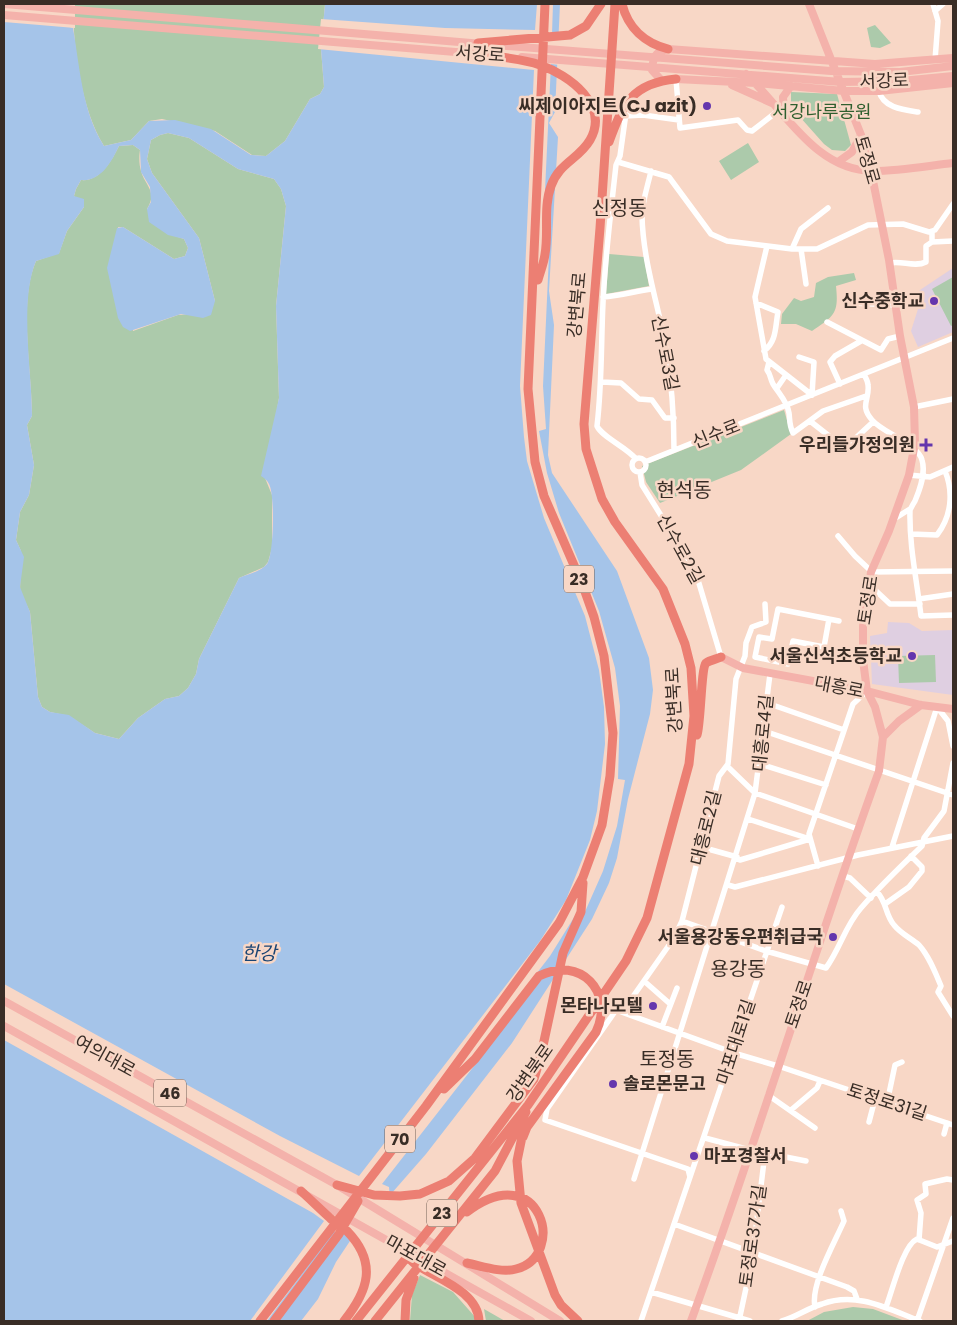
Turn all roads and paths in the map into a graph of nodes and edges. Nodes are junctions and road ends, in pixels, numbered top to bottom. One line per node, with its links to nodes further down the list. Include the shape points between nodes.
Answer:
1 (4, 4): 2 (main road, 서강로)
2 (8, 4): 12 (main road, 서강로)
3 (546, 4): 53 (highway, 23)
4 (601, 4): 12 (highway, via 586,26 570,35)
5 (615, 4): 34 (highway, 강변북로 / 23)
6 (622, 4): 13 (highway, via 633,28 643,39)
7 (809, 4): 18 (main road, 토정로)
8 (933, 4): 10 (street)
9 (943, 4): 10 (street)
10 (935, 11): 17 (street, via 938,22)
11 (6, 15): 15 (main road, 서강로)
12 (478, 43): 19 (main road, 서강로, via 831,71 900,72)
13 (668, 49): 14 (main road); 21 (main road, via 658,51 653,58 652,70)
14 (716, 53): 18 (main road); 24 (main road, via 736,64)
15 (476, 54): 20 (main road, 서강로, via 842,82); 53 (highway, via 540,65 564,76 585,95 594,111 591,139 564,164 550,188 545,254)
16 (953, 58): 17 (main road)
17 (935, 60): 18 (main road, via 875,64)
18 (832, 62): 27 (main road, 토정로)
19 (951, 66)
20 (952, 78): 28 (main road)
21 (662, 80): 22 (highway); 25 (highway)
22 (676, 80): 23 (main road); 32 (street)
23 (728, 83): 24 (main road); 29 (main road)
24 (756, 83): 26 (main road); 29 (main road)
25 (648, 85): 31 (street, via 632,102); 34 (highway, via 638,90 624,106)
26 (791, 86): 27 (main road); 29 (main road, via 783,96)
27 (844, 91): 28 (main road); 33 (main road, 토정로)
28 (878, 91): 30 (street, 서강로, via 890,105)
29 (779, 110): 32 (street, via 752,130 747,130 738,120 685,129 680,128); 36 (main road, via 809,143)
30 (918, 112)
31 (625, 116): 32 (street); 35 (street)
32 (679, 120)
33 (860, 135): 36 (main road, via 852,152); 39 (main road, 토정로)
34 (606, 152): 111 (highway, 강변북로 / 23, via 584,424 586,448 602,499 663,589 679,626 691,668)
35 (618, 162): 38 (street); 52 (street)
36 (838, 162): 39 (main road)
37 (953, 163): 39 (main road)
38 (651, 171): 46 (street, via 669,177 711,234 727,241); 51 (street, 신수로3길, via 642,214)
39 (871, 171): 42 (main road, 토정로)
40 (953, 204): 43 (street)
41 (828, 208): 47 (street, via 801,229)
42 (883, 225): 43 (street, via 903,224); 48 (street, via 868,224 817,249); 49 (main road, 토정로)
43 (932, 231): 45 (street)
44 (953, 241): 45 (street)
45 (932, 242): 49 (street, via 926,246 926,262 918,266)
46 (767, 246): 47 (street); 54 (street)
47 (792, 249): 48 (street)
48 (800, 249): 50 (street)
49 (890, 263): 56 (main road, 토정로)
50 (806, 284)
51 (652, 289): 52 (street); 75 (street, 신수로3길, via 666,346)
52 (604, 297): 67 (street)
53 (533, 298): 135 (highway, 23, via 528,389 535,462 544,496 594,618 610,695 613,733 610,776 602,825)
54 (756, 303): 61 (street); 61 (street, via 778,312 775,335 771,346)
55 (853, 303): 56 (street)
56 (895, 305): 58 (main road, 토정로)
57 (827, 322): 60 (street)
58 (900, 336): 60 (street, via 888,339 881,350); 63 (main road, 토정로)
59 (953, 338): 63 (street, 신수로)
60 (861, 341): 68 (street, via 834,356 830,362)
61 (764, 351): 64 (street)
62 (799, 357): 70 (street, via 814,362)
63 (904, 358): 65 (street, 신수로); 74 (main road, 토정로)
64 (769, 362): 66 (street); 69 (street, via 767,370)
65 (864, 374): 68 (street, 신수로); 71 (street, via 868,385)
66 (786, 375): 69 (street); 70 (street)
67 (602, 382): 75 (street, 신수로3길, via 620,383 639,399 652,400 665,418); 80 (street, via 597,426 600,433 627,449)
68 (840, 384): 70 (street, 신수로)
69 (777, 388): 73 (street)
70 (812, 395): 73 (street, 신수로)
71 (866, 396): 76 (street, via 823,411); 77 (street, via 866,411)
72 (953, 399): 74 (street)
73 (786, 405): 76 (street, via 793,432); 79 (street, 신수로)
74 (914, 407): 78 (main road, 토정로)
75 (674, 418): 79 (street, 신수로3길)
76 (810, 421): 77 (street, via 846,446)
77 (874, 422): 78 (street)
78 (914, 449): 85 (main road, 토정로); 86 (street, via 922,460)
79 (674, 450): 81 (street, 신수로)
80 (636, 459): 81 (street); 84 (street, via 633,467)
81 (645, 462): 84 (street, via 645,470)
82 (953, 467): 83 (street)
83 (945, 471): 86 (street); 89 (street, via 950,497 949,516 937,535)
84 (640, 472): 100 (street, 신수로2길, via 642,485 695,570)
85 (909, 475): 86 (street); 88 (main road, 토정로)
86 (923, 477): 87 (street)
87 (910, 509): 88 (street); 89 (street)
88 (894, 519): 91 (main road, 토정로)
89 (912, 534): 92 (street)
90 (838, 536): 91 (street)
91 (871, 571): 92 (street); 95 (street, via 874,589 890,604); 103 (main road, 토정로, via 864,626 863,660)
92 (916, 572): 93 (street); 95 (street)
93 (953, 572)
94 (953, 594): 95 (street)
95 (919, 601): 97 (street, via 921,616)
96 (765, 604): 101 (street, via 766,622 752,627)
97 (953, 615)
98 (829, 620): 98 (street, via 778,609 772,639 759,637 755,657 788,664 793,641 824,647); 99 (street)
99 (839, 622)
100 (721, 657): 101 (main road, 대흥로); 111 (highway, via 708,662 703,669 701,718)
101 (741, 668): 102 (main road, 대흥로); 116 (street, 대흥로2길, via 736,679)
102 (770, 674): 103 (main road, 대흥로); 104 (street, 대흥로4길)
103 (867, 691): 105 (main road, 대흥로); 108 (street, via 853,704); 110 (main road, 토정로)
104 (766, 703): 108 (street); 109 (street, 대흥로4길)
105 (921, 705): 106 (main road, 대흥로); 110 (main road)
106 (937, 707): 107 (main road, 대흥로); 112 (street, via 948,721); 118 (street)
107 (953, 709)
108 (844, 730): 113 (street)
109 (764, 731): 113 (street); 115 (street, 대흥로4길)
110 (883, 737): 117 (main road, 토정로)
111 (692, 744): 161 (highway, 강변북로 / 23, via 668,846 637,941 614,981)
112 (953, 746)
113 (836, 756): 117 (street); 119 (street)
114 (953, 763): 121 (street, via 950,768)
115 (760, 764): 119 (street); 120 (street, 대흥로4길)
116 (727, 766): 120 (street, 대흥로4길); 128 (street, 대흥로2길, via 719,776)
117 (879, 771): 118 (street); 124 (main road, 토정로)
118 (913, 782): 121 (street); 129 (street)
119 (826, 785): 122 (street)
120 (755, 793): 122 (street); 123 (street, 대흥로4길)
121 (951, 795): 127 (street)
122 (816, 815): 124 (street); 126 (street)
123 (748, 818): 126 (street); 131 (street, 대흥로4길)
124 (858, 828): 132 (main road, 토정로)
125 (953, 836): 127 (street)
126 (810, 839): 131 (street, via 740,860); 133 (street)
127 (923, 842): 129 (street); 130 (street)
128 (701, 847): 131 (street); 141 (street, 대흥로2길)
129 (892, 847): 132 (street)
130 (911, 856): 137 (street); 139 (street, via 922,870 909,887)
131 (736, 858): 136 (street, 대흥로4길)
132 (848, 858): 133 (street); 134 (main road, 토정로)
133 (818, 866): 136 (street)
134 (843, 876): 138 (street, via 850,878); 144 (main road, 토정로)
135 (583, 877): 162 (highway, 23, via 558,923); 179 (highway, via 581,912 563,953 538,1066 528,1089 475,1158 441,1186 410,1196 374,1195)
136 (728, 886): 142 (street, 대흥로4길)
137 (877, 892): 138 (street); 139 (street)
138 (871, 898): 144 (street, via 846,929 826,968)
139 (885, 904): 150 (street, via 894,925 928,958 941,986 938,992)
140 (782, 907): 143 (street, 마포대로1길)
141 (682, 921): 142 (street); 145 (street, 대흥로2길)
142 (713, 932): 143 (street); 153 (street, 대흥로4길)
143 (766, 952): 144 (street); 154 (street, 마포대로1길)
144 (813, 965): 156 (main road, 토정로)
145 (644, 981): 148 (street); 149 (street, 대흥로2길, via 625,1008)
146 (677, 988): 148 (street)
147 (4, 1001): 179 (main road, 여의대로 / 46)
148 (670, 1003): 152 (street)
149 (616, 1010): 152 (street, 토정로31길); 172 (street, 대흥로2길, via 547,1109 545,1120)
150 (953, 1016)
151 (4, 1026): 180 (main road, 여의대로 / 46)
152 (662, 1027): 153 (street, 토정로31길)
153 (681, 1033): 154 (street, 토정로31길); 172 (street, 대흥로4길)
154 (733, 1053): 156 (street, 토정로31길); 170 (street, 마포대로1길)
155 (902, 1062): 160 (street, via 895,1065)
156 (778, 1066): 157 (street, 토정로31길); 158 (main road, 토정로)
157 (820, 1080): 159 (street, 토정로31길); 163 (street, via 817,1088)
158 (768, 1095): 163 (street); 171 (main road, 토정로)
159 (875, 1100): 160 (street, 토정로31길); 165 (street)
160 (886, 1103): 166 (street, 토정로31길)
161 (528, 1105): 164 (highway); 204 (highway, 강변북로 / 23)
162 (426, 1106): 169 (highway, via 475,1059 533,981 547,972 564,969 580,973 600,998 600,1023); 175 (highway, 70)
163 (790, 1110): 167 (street)
164 (525, 1117): 169 (highway); 182 (highway, via 494,1171)
165 (869, 1122)
166 (950, 1124): 168 (street)
167 (815, 1128)
168 (944, 1134)
169 (523, 1137): 210 (highway, via 517,1161 521,1203 555,1295)
170 (704, 1138): 171 (street); 176 (street, 마포대로1길)
171 (750, 1150): 173 (street); 187 (main road, 토정로)
172 (643, 1153): 176 (street, via 688,1169); 177 (street, 대흥로4길)
173 (765, 1153): 174 (street); 190 (street, 토정로37가길)
174 (806, 1160)
175 (374, 1172): 201 (highway); 202 (highway, via 339,1234)
176 (690, 1177): 184 (street, 마포대로1길)
177 (634, 1179)
178 (953, 1180): 185 (street, via 924,1184 926,1194 917,1200 921,1213)
179 (337, 1185): 191 (main road, 마포대로 / 46)
180 (301, 1191): 189 (main road, 마포대로); 203 (highway, 46, via 354,1239 366,1265 365,1288)
181 (842, 1211): 193 (street, via 844,1220)
182 (458, 1218): 191 (highway, via 490,1197 506,1194 523,1198 538,1210 543,1225 542,1242 535,1256 523,1267 509,1271); 192 (highway)
183 (953, 1218): 188 (street)
184 (674, 1224): 187 (street); 195 (street, 마포대로1길)
185 (919, 1240): 188 (street, via 937,1247); 199 (street, via 912,1241 905,1253)
186 (953, 1241): 188 (street)
187 (721, 1242): 190 (street); 197 (main road, 토정로)
188 (945, 1244): 215 (street)
189 (398, 1245): 194 (highway, via 413,1262)
190 (752, 1252): 193 (street); 200 (street, 토정로37가길)
191 (465, 1262): 209 (main road, 마포대로)
192 (418, 1270): 205 (highway); 206 (highway, via 408,1291)
193 (820, 1276): 196 (street, via 847,1286); 198 (street, via 813,1298)
194 (452, 1280): 207 (highway, via 477,1309); 208 (main road, 마포대로)
195 (651, 1292): 197 (street); 211 (street, 마포대로1길)
196 (857, 1299): 198 (street, via 822,1303); 199 (street)
197 (697, 1306): 200 (street); 212 (main road, 토정로)
198 (815, 1307): 214 (street)
199 (886, 1307): 215 (street)
200 (739, 1319): 213 (street)
201 (260, 1321)
202 (274, 1321)
203 (344, 1321)
204 (356, 1321)
205 (375, 1321)
206 (405, 1321)
207 (479, 1321)
208 (531, 1321)
209 (560, 1321)
210 (578, 1321)
211 (641, 1321)
212 (691, 1321)
213 (750, 1321)
214 (782, 1321)
215 (918, 1321)

